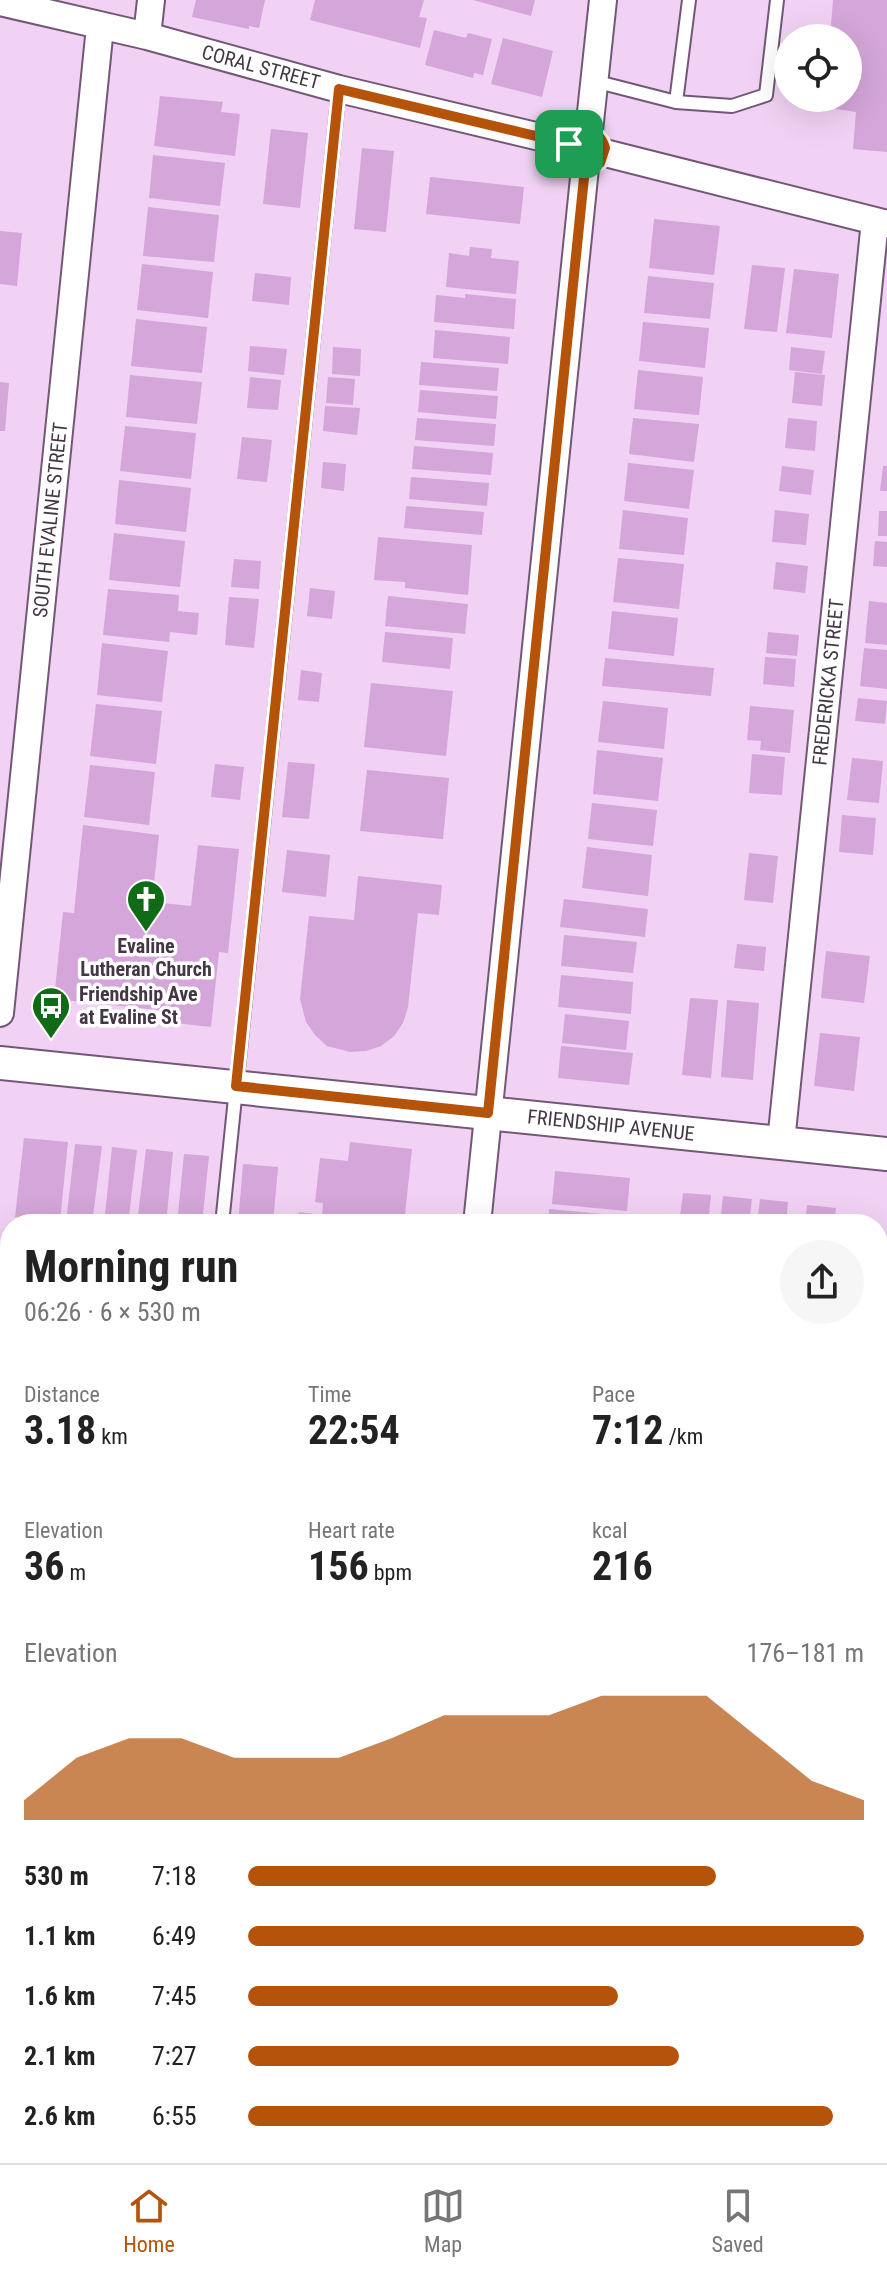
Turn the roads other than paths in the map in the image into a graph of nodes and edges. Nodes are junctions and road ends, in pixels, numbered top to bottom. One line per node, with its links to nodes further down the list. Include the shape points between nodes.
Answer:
1 (151, 0): 7 (street)
2 (603, 0): 8 (street)
3 (689, 0): 10 (lane)
4 (777, 0): 10 (lane, via 766,95 732,106)
5 (0, 2): 6 (street, CORAL STREET)
6 (100, 27): 7 (street, CORAL STREET); 14 (street, SOUTH EVALINE STREET)
7 (147, 36): 9 (street, CORAL STREET)
8 (594, 81): 10 (lane); 11 (street)
9 (339, 89): 11 (street, CORAL STREET); 16 (lane)
10 (676, 102)
11 (579, 138): 12 (street, via 569,154 573,162)
12 (595, 161): 13 (street); 17 (street)
13 (881, 222): 18 (street, FREDERICKA STREET)
14 (0, 1013)
15 (0, 1063): 16 (street, FRIENDSHIP AVENUE)
16 (236, 1086): 17 (street, FRIENDSHIP AVENUE); 20 (lane)
17 (488, 1113): 18 (street, FRIENDSHIP AVENUE); 21 (street)
18 (781, 1142): 19 (street, FRIENDSHIP AVENUE)
19 (887, 1154)
20 (223, 1214)
21 (478, 1214)

